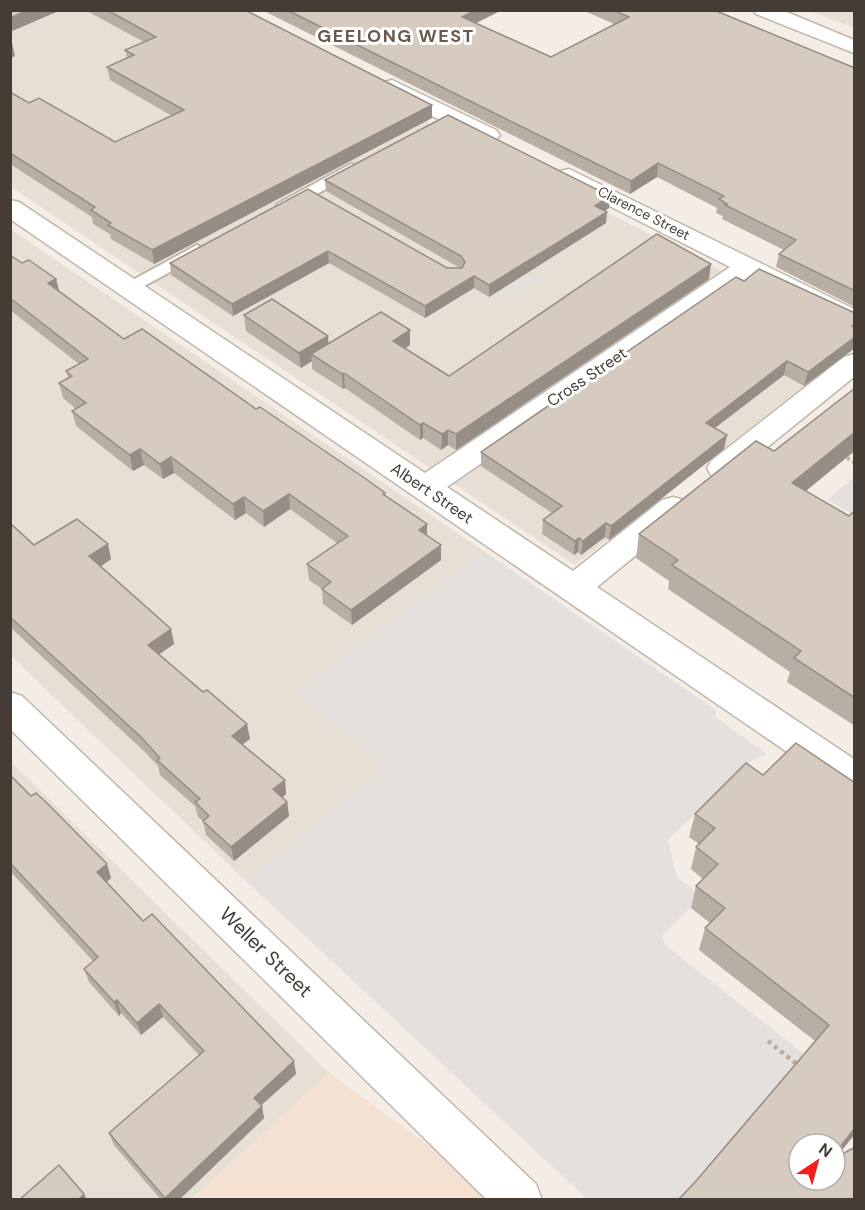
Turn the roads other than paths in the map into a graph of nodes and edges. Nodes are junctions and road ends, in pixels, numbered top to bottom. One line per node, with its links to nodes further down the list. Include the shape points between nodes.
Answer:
1 (763, 10): 2 (street)
2 (855, 47)
3 (376, 79): 4 (street, via 440,122)
4 (511, 147)
5 (369, 159): 7 (lane)
6 (552, 167): 12 (street, Clarence Street)
7 (309, 191): 8 (lane); 10 (lane)
8 (330, 203)
9 (10, 207): 13 (street, Albert Street)
10 (269, 213)
11 (208, 245): 13 (lane)
12 (749, 266): 14 (street, Clarence Street); 16 (street, Cross Street)
13 (129, 287): 16 (street, Albert Street)
14 (855, 319)
15 (855, 363): 17 (street)
16 (425, 488): 17 (street, Albert Street)
17 (574, 588): 19 (street, Albert Street)
18 (10, 706): 20 (street, Weller Street)
19 (855, 778)
20 (520, 1200)

